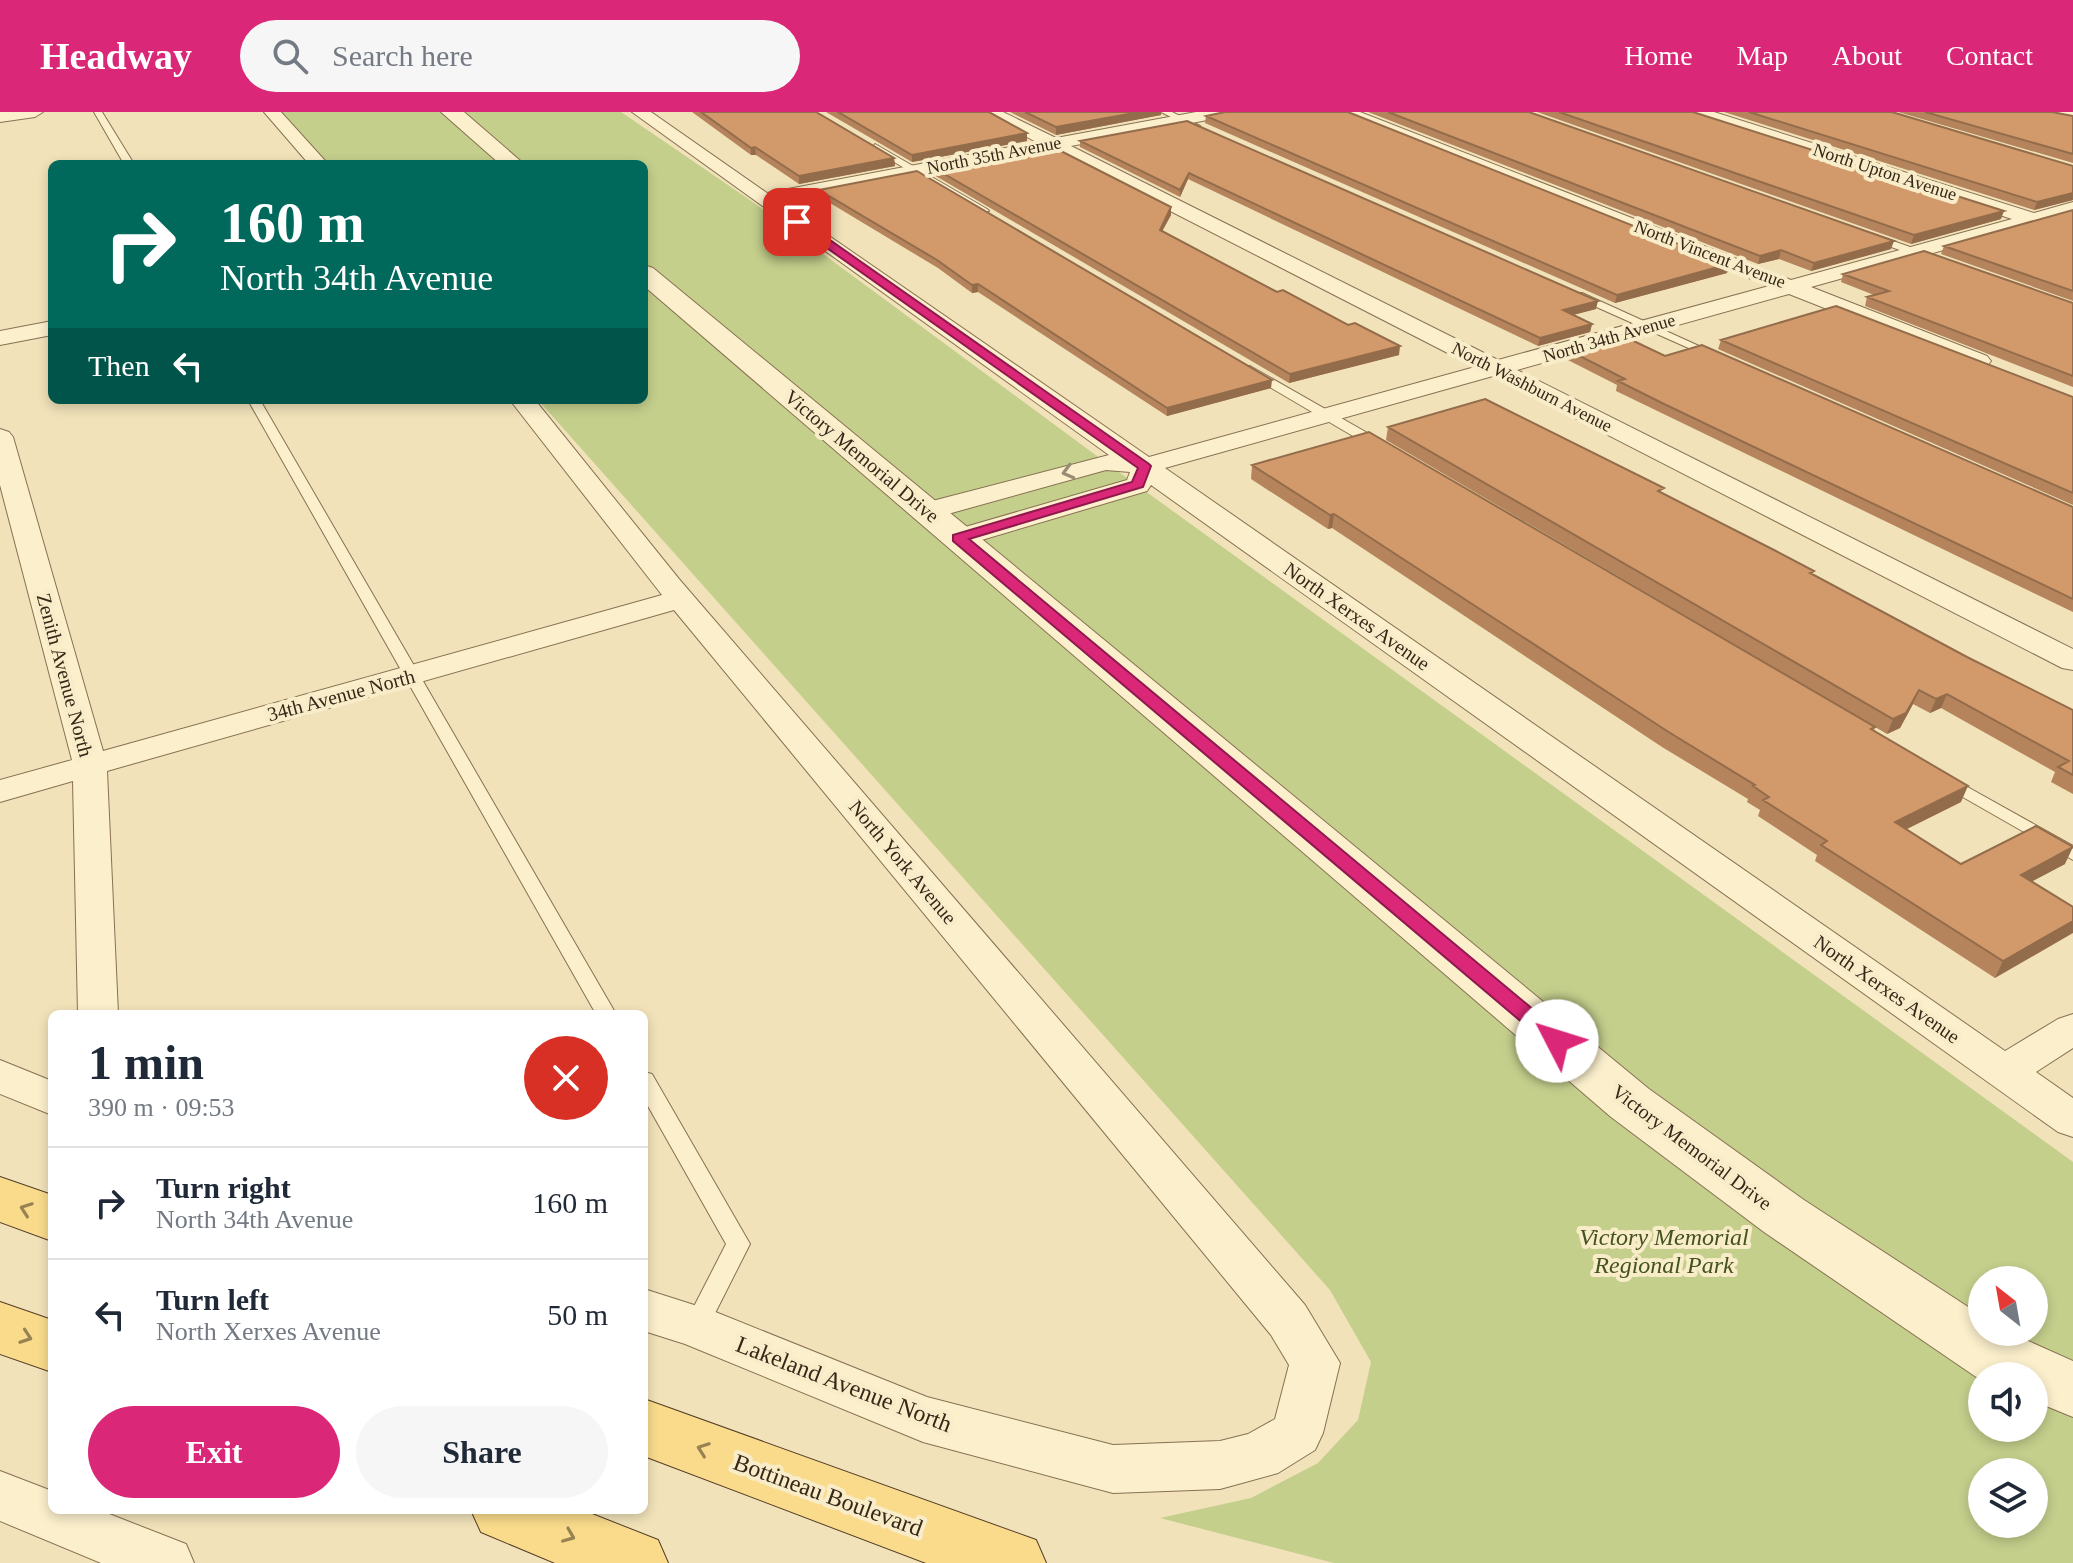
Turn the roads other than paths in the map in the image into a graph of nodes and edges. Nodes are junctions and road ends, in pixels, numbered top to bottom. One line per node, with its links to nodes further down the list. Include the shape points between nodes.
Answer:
1 (35, 112): 12 (street)
2 (98, 112): 17 (lane)
3 (272, 112): 18 (street)
4 (451, 112): 19 (street)
5 (640, 112): 21 (street, North Xerxes Avenue)
6 (990, 112): 16 (street, North Washburn Avenue)
7 (1223, 112): 11 (street, North 35th Avenue)
8 (1345, 112): 29 (street, North Vincent Avenue)
9 (1697, 112): 24 (street, North Upton Avenue)
10 (2054, 112): 13 (street)
11 (1173, 116): 14 (lane); 16 (street, North 35th Avenue)
12 (0, 117)
13 (2073, 117)
14 (1211, 132)
15 (865, 141): 20 (lane)
16 (1053, 144): 20 (street, North 35th Avenue); 36 (street, North Washburn Avenue)
17 (127, 160)
18 (315, 160)
19 (508, 160)
20 (915, 170): 21 (street, North 35th Avenue); 22 (lane)
21 (764, 199): 43 (street, North Xerxes Avenue)
22 (994, 217)
23 (2068, 218): 24 (street, North 34th Avenue)
24 (2033, 219): 26 (street, North 34th Avenue)
25 (1859, 232): 26 (lane)
26 (1916, 252): 27 (lane); 29 (street, North 34th Avenue)
27 (1944, 262)
28 (648, 276): 44 (street, Victory Memorial Drive)
29 (1792, 287): 31 (street, North 34th Avenue); 37 (street, North Vincent Avenue)
30 (1567, 290): 31 (lane)
31 (1647, 326): 34 (lane); 36 (street, North 34th Avenue)
32 (48, 329): 33 (street)
33 (0, 338)
34 (1721, 359)
35 (1240, 363): 40 (lane)
36 (1496, 369): 40 (street, North 34th Avenue); 46 (street, North Washburn Avenue)
37 (2001, 370)
38 (256, 404): 47 (lane)
39 (525, 404): 45 (street, North York Avenue)
40 (1327, 415): 42 (lane); 43 (street, North 34th Avenue)
41 (0, 437): 48 (street, Zenith Avenue North)
42 (1399, 457)
43 (1145, 466): 44 (street, North 34th Avenue, one-way to 44, via 1105,462); 44 (street, North 34th Avenue, via 1138,485); 55 (street, North Xerxes Avenue)
44 (943, 524): 67 (street, Victory Memorial Drive, via 1630,1103 1857,1266)
45 (682, 599): 47 (street, 34th Avenue North); 63 (street, North York Avenue)
46 (2073, 661)
47 (412, 676): 48 (street, 34th Avenue North); 53 (lane)
48 (90, 764): 50 (street, 34th Avenue North); 52 (street, Zenith Avenue North)
49 (1935, 773): 51 (lane)
50 (0, 791)
51 (2073, 854)
52 (98, 1010)
53 (604, 1010)
54 (2073, 1029): 55 (street)
55 (2004, 1071): 59 (street, North Xerxes Avenue)
56 (0, 1076): 58 (street)
57 (648, 1087): 64 (lane, via 738,1244)
58 (48, 1097)
59 (2073, 1120)
60 (0, 1199): 61 (main road, one-way to 60)
61 (48, 1217)
62 (648, 1311): 64 (street, Lakeland Avenue North)
63 (1288, 1320): 64 (street, Lakeland Avenue North, via 1315,1363 1297,1433 1259,1456 1220,1465 1113,1469 923,1419)
64 (696, 1326)
65 (0, 1328): 66 (main road, one-way to 66)
66 (48, 1345)
67 (2005, 1362)
68 (2048, 1380): 69 (street, Victory Memorial Drive)
69 (2073, 1390)
70 (2048, 1393): 71 (street)
71 (2073, 1412)
72 (648, 1428): 77 (main road, Bottineau Boulevard, one-way to 72)
73 (0, 1496): 75 (street)
74 (514, 1514): 76 (main road, one-way to 76)
75 (166, 1563)
76 (634, 1563)
77 (1012, 1563)

